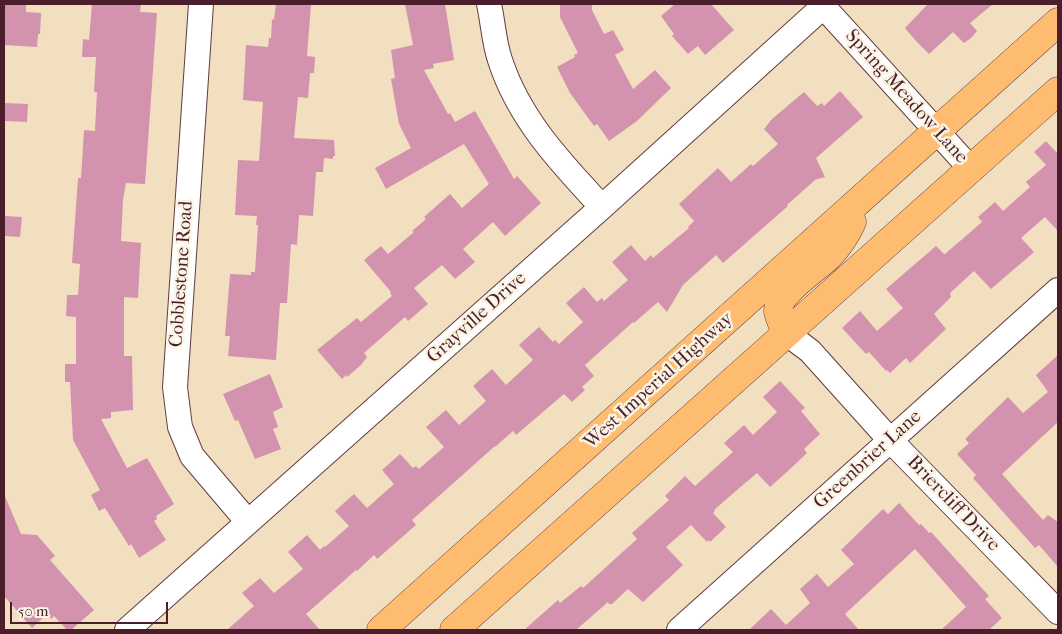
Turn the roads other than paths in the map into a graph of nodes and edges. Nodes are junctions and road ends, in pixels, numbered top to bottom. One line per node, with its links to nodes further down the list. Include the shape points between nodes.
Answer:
1 (201, 4): 13 (street, Cobblestone Road, via 175,387 180,427 192,456)
2 (489, 4): 9 (street, via 500,60 518,104 549,149)
3 (824, 4): 6 (street, Spring Meadow Lane); 9 (street, Grayville Drive)
4 (1058, 22): 6 (main road, West Imperial Highway)
5 (1058, 91): 7 (main road)
6 (938, 132): 7 (street, Spring Meadow Lane); 8 (main road, West Imperial Highway)
7 (971, 169): 11 (main road)
8 (862, 200): 11 (main road, via 845,236 782,298 778,310); 16 (main road, West Imperial Highway)
9 (602, 207): 13 (street, Grayville Drive)
10 (1058, 290): 12 (street, Greenbrier Lane)
11 (786, 333): 12 (street, Briercliff Drive, via 810,351); 17 (main road)
12 (890, 440): 14 (street, Briercliff Drive); 18 (street, Greenbrier Lane)
13 (248, 522): 15 (street, Grayville Drive)
14 (1058, 612)
15 (127, 630)
16 (381, 630)
17 (454, 630)
18 (679, 630)

